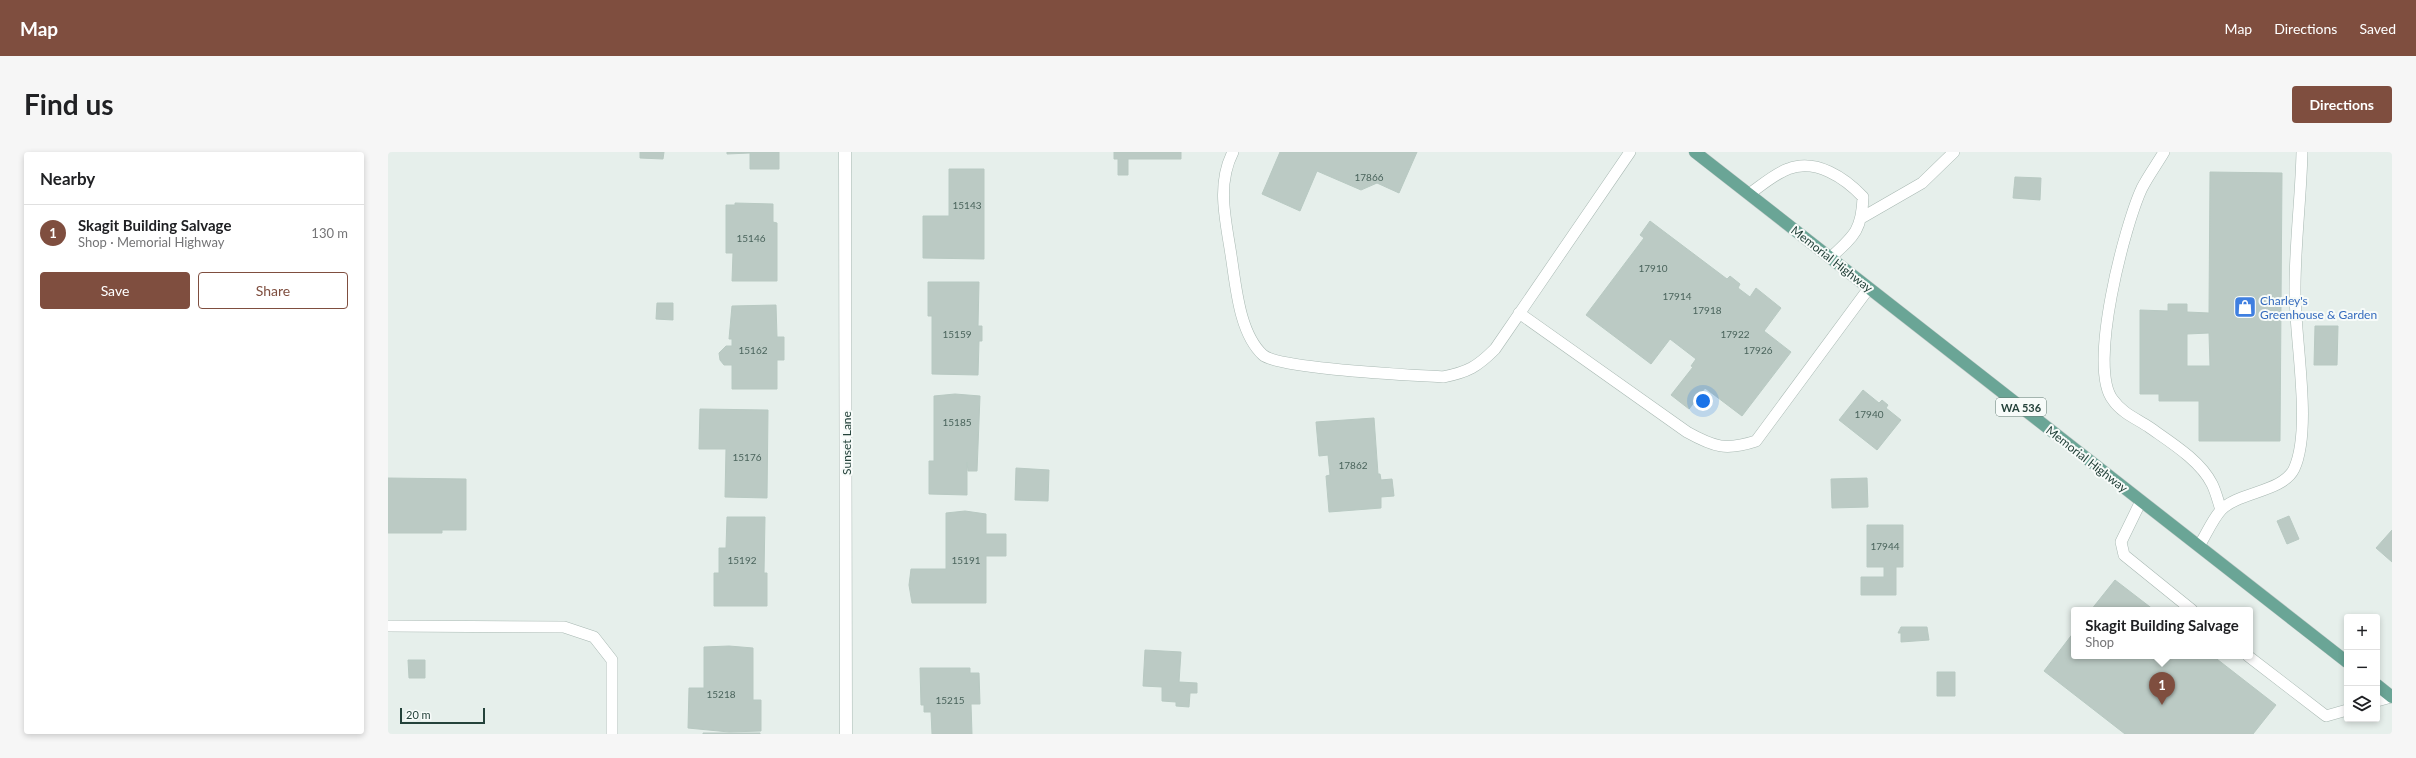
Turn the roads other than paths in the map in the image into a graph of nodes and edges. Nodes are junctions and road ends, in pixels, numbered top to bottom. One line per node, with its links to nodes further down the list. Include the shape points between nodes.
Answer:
1 (846, 152): 25 (street, Sunset Lane)
2 (1233, 152): 12 (lane, via 1227,164 1223,190 1224,215 1242,317 1254,342 1264,355 1275,361 1310,366 1443,377 1463,373 1480,364 1495,349)
3 (1630, 152): 12 (lane)
4 (1695, 152): 8 (main road, Memorial Highway / WA 536)
5 (1954, 152): 9 (lane, via 1922,183)
6 (2164, 152): 14 (lane, via 2142,188 2119,260 2104,350 2105,383 2112,400 2124,412 2190,459 2205,473 2212,484)
7 (2302, 152): 14 (lane, via 2295,290 2302,421 2299,451 2294,470 2280,482)
8 (1749, 194): 9 (lane, via 1786,169 1801,165 1827,170 1849,182 1863,197); 10 (main road, Memorial Highway / WA 536)
9 (1863, 217): 10 (lane, via 1853,236)
10 (1830, 258): 11 (main road, Memorial Highway / WA 536)
11 (1869, 288): 12 (lane, via 1756,441 1728,448 1709,444 1687,432); 13 (main road, Memorial Highway / WA 536)
12 (1520, 313)
13 (2141, 501): 15 (main road, Memorial Highway / WA 536); 16 (lane, via 2120,542 2124,555)
14 (2221, 510): 15 (lane)
15 (2199, 546): 19 (main road, Memorial Highway / WA 536)
16 (2188, 607)
17 (388, 626): 24 (lane, via 564,627 594,636 612,660)
18 (2252, 659): 23 (lane, via 2326,716)
19 (2344, 660)
20 (2380, 688): 21 (main road)
21 (2392, 697): 22 (lane)
22 (2380, 700)
23 (2344, 711)
24 (612, 734)
25 (846, 734)

